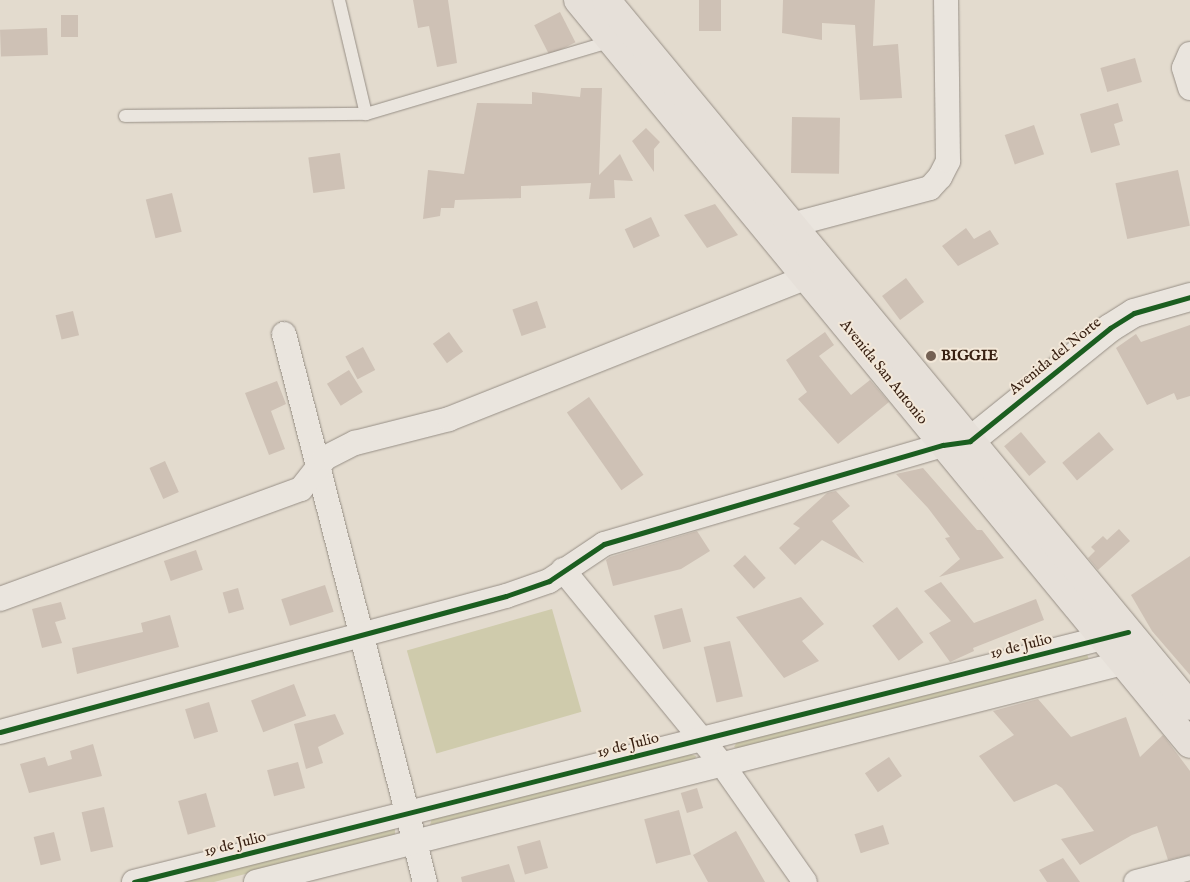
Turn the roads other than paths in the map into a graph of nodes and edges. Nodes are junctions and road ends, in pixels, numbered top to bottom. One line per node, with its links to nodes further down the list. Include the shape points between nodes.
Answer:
1 (339, 0): 8 (lane)
2 (578, 0): 5 (main road, Avenida San Antonio)
3 (606, 0): 10 (main road, Avenida San Antonio)
4 (946, 0): 10 (street, via 948,161 940,177 930,188)
5 (613, 40): 8 (lane); 10 (main road, Avenida San Antonio)
6 (1190, 54): 7 (street, via 1184,68)
7 (1190, 88)
8 (366, 114): 9 (lane)
9 (125, 116)
10 (780, 227): 11 (main road, Avenida San Antonio)
11 (818, 273): 14 (main road, Avenida San Antonio); 15 (main road, Avenida San Antonio); 16 (street, via 449,419 355,443)
12 (1190, 298): 14 (street, Avenida del Norte, via 1134,313 1110,328)
13 (284, 334): 16 (street)
14 (970, 441): 15 (street); 20 (main road, Avenida San Antonio)
15 (943, 445): 17 (street, via 604,544); 20 (main road, Avenida San Antonio)
16 (318, 466): 18 (street, via 301,489); 19 (street)
17 (563, 570): 19 (street, via 549,581 506,596); 25 (street)
18 (0, 598)
19 (359, 633): 24 (street); 28 (street)
20 (1115, 635): 21 (main road, Avenida San Antonio); 22 (main road, Avenida San Antonio); 25 (street, 19 de Julio)
21 (1148, 656): 22 (street); 23 (main road, Avenida San Antonio)
22 (1121, 664): 26 (main road, Avenida San Antonio); 27 (street)
23 (1190, 706)
24 (0, 732)
25 (702, 739): 27 (street); 28 (street, 19 de Julio)
26 (1190, 744)
27 (722, 764): 29 (street); 34 (street)
28 (408, 813): 29 (street); 31 (street, 19 de Julio)
29 (415, 842): 32 (street); 33 (street)
30 (1190, 868): 35 (street)
31 (134, 882)
32 (256, 882)
33 (425, 882)
34 (805, 882)
35 (1136, 882)

